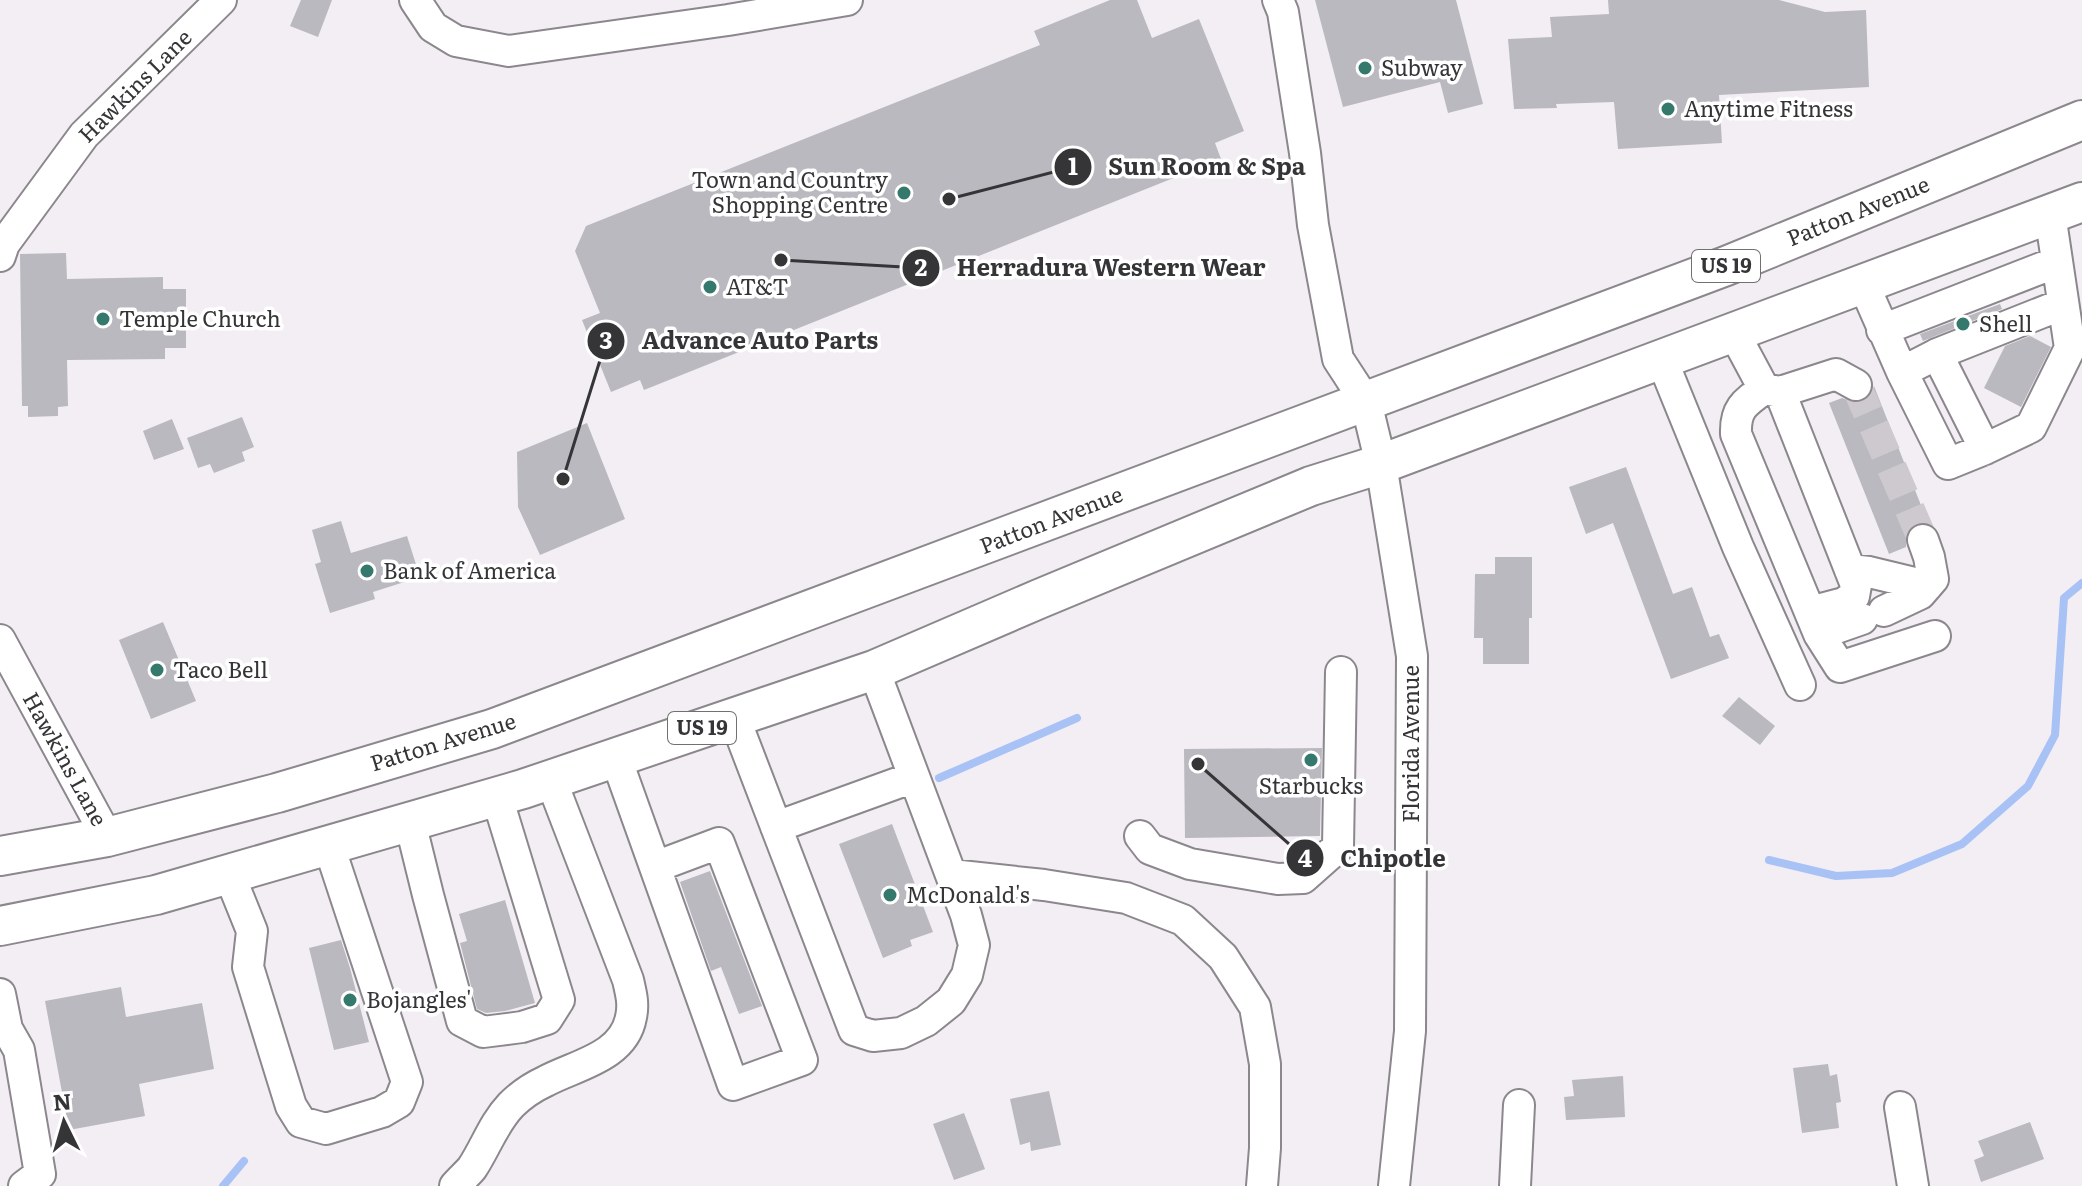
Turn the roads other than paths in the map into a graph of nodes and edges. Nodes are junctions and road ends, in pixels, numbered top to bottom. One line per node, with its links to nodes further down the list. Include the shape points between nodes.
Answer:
1 (221, 0): 8 (street, Hawkins Lane, via 84,135)
2 (415, 0): 3 (street, via 433,27 456,41 509,51)
3 (847, 0)
4 (1278, 0): 20 (street, Florida Avenue, via 1338,359)
5 (2082, 120): 20 (main road, Patton Avenue / US 19, via 1726,266)
6 (2066, 208): 7 (main road, US 19); 9 (street)
7 (1986, 239): 10 (street); 11 (main road, US 19)
8 (0, 256)
9 (2057, 262): 10 (street); 12 (street)
10 (2009, 281): 13 (street)
11 (1863, 283): 13 (street); 14 (main road, US 19)
12 (2063, 304): 15 (street); 21 (street, via 2070,348 2031,427)
13 (1882, 330): 17 (street)
14 (1734, 333): 16 (main road, US 19); 19 (street)
15 (1937, 354): 17 (street); 21 (street)
16 (1662, 360): 22 (main road, US 19); 31 (street)
17 (1902, 372): 21 (street, via 1948,464)
18 (1856, 385): 19 (street, via 1836,374)
19 (1772, 391): 24 (street); 26 (street, via 1745,402 1736,419 1736,434)
20 (1366, 402): 22 (street, Florida Avenue); 40 (main road, Patton Avenue / US 19, via 492,729)
21 (1985, 449)
22 (1381, 464): 29 (main road, US 19, via 1297,492); 54 (street, Florida Avenue, via 1412,656 1410,1031)
23 (1923, 540): 25 (street, via 1933,579)
24 (1850, 570): 25 (street); 26 (street, via 1854,596)
25 (1927, 586): 26 (street, via 1873,615)
26 (1814, 623): 27 (street, via 1840,667)
27 (1935, 636)
28 (0, 640): 40 (street, Hawkins Lane)
29 (874, 670): 32 (main road, US 19); 34 (street)
30 (1341, 672): 39 (street, via 1338,847 1303,878 1278,879 1190,864 1150,849)
31 (1800, 685)
32 (734, 717): 33 (main road, US 19); 38 (street)
33 (616, 758): 35 (main road, US 19); 43 (street)
34 (914, 777): 38 (street); 45 (street)
35 (551, 780): 36 (main road, US 19); 52 (street, via 628,980 631,1020 611,1049 547,1080 509,1107)
36 (497, 797): 37 (main road, US 19); 37 (street, via 559,1000 547,1019 522,1027 483,1032 462,1021)
37 (410, 822): 41 (main road, US 19)
38 (776, 827): 45 (street, via 854,1030 873,1036 901,1033 926,1021 951,1001 967,975 974,945)
39 (1140, 836)
40 (107, 837): 42 (main road, Patton Avenue / US 19)
41 (329, 846): 44 (main road, US 19); 44 (street, via 407,1082 399,1102 382,1112 326,1129 301,1122 291,1106 248,967 252,931)
42 (0, 856)
43 (655, 867): 43 (street, via 733,1085 802,1060 719,843)
44 (229, 874): 46 (main road, US 19, via 156,895)
45 (951, 875): 53 (street, via 1126,898 1183,920 1223,957 1255,1007 1258,1021 1265,1064)
46 (0, 926)
47 (0, 994): 48 (street)
48 (4, 1030): 51 (street, via 19,1050 40,1174)
49 (1519, 1105): 55 (street)
50 (1900, 1107): 56 (street)
51 (24, 1186)
52 (455, 1186)
53 (1262, 1186)
54 (1394, 1186)
55 (1515, 1186)
56 (1913, 1186)

